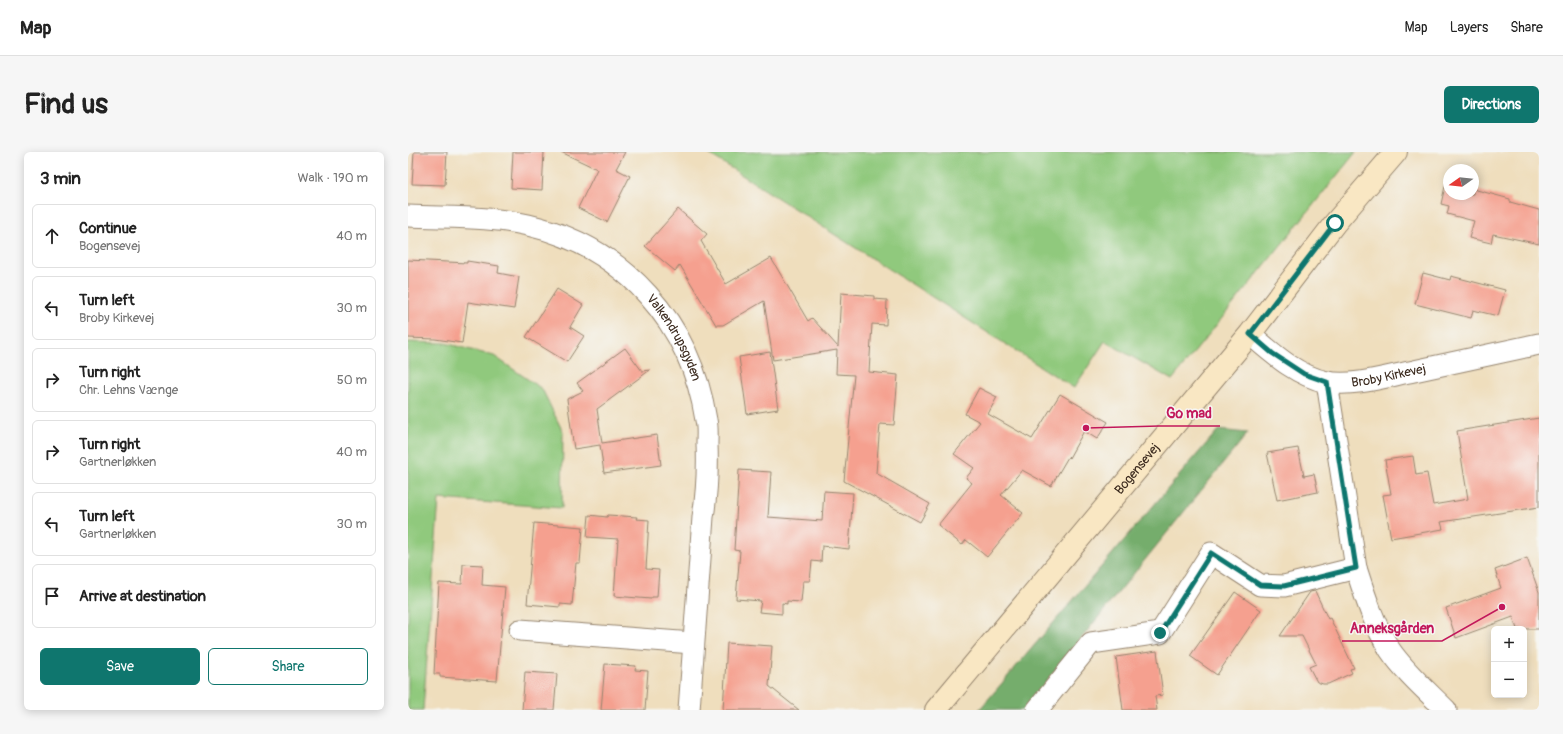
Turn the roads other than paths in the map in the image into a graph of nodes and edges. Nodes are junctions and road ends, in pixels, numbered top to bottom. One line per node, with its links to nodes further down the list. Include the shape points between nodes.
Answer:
1 (1396, 152): 3 (main road, Bogensevej, via 1335,223)
2 (408, 216): 8 (street, Valkendrupsgyden, via 491,220 528,225 559,234 606,258 642,289 667,317 684,347 698,382 707,422 706,495)
3 (1250, 334): 5 (street, Broby Kirkevej, via 1272,353 1304,374); 10 (main road, Bogensevej)
4 (1539, 344): 5 (street, Broby Kirkevej, via 1381,378 1352,383)
5 (1327, 382): 6 (street)
6 (1356, 568): 11 (street, via 1284,586 1260,585 1211,553 1160,633 1091,644); 12 (street, via 1375,622 1390,650)
7 (520, 630): 8 (street)
8 (693, 643): 9 (street, Valkendrupsgyden)
9 (689, 710)
10 (936, 710)
11 (1037, 710)
12 (1446, 710)

